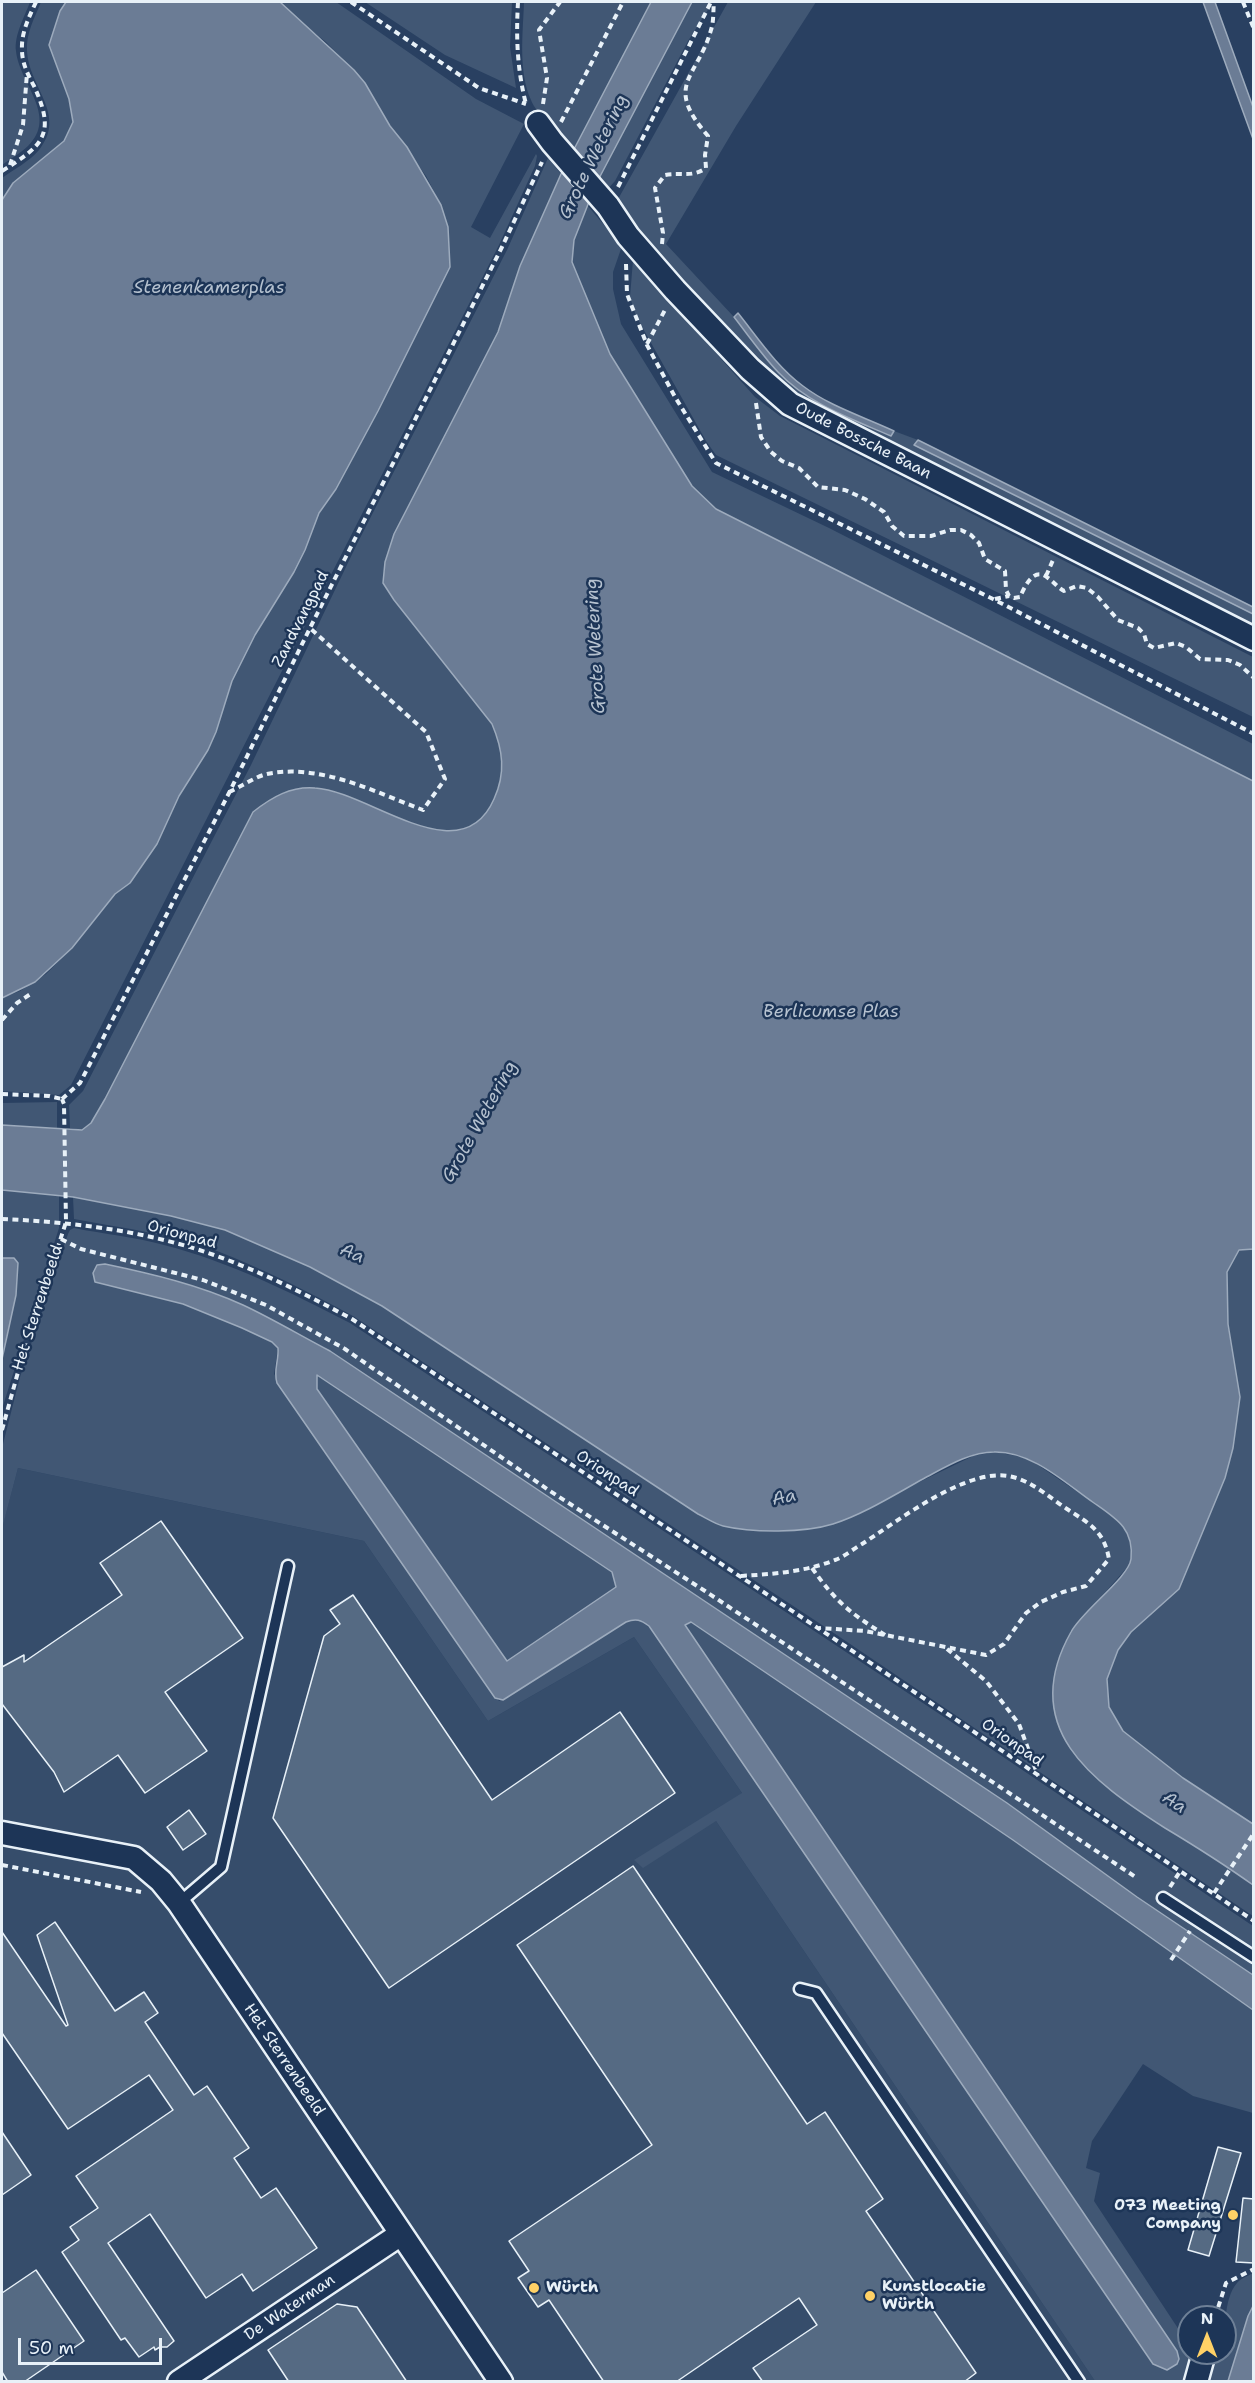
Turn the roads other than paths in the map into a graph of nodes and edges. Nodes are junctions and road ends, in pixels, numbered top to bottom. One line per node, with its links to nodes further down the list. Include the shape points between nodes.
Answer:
1 (532, 113): 2 (street, Oude Bossche Baan, via 556,148 659,272 750,369 790,404)
2 (1254, 639)
3 (288, 1566): 6 (lane, via 221,1868)
4 (2, 1833): 6 (street, Het Sterrenbeeld, via 134,1858)
5 (1163, 1898): 7 (lane)
6 (179, 1903): 9 (street, Het Sterrenbeeld)
7 (1254, 1957)
8 (800, 1989): 13 (lane, via 816,1993)
9 (401, 2234): 11 (street, De Waterman); 12 (street, Het Sterrenbeeld)
10 (1201, 2365): 14 (street)
11 (179, 2382)
12 (501, 2382)
13 (1079, 2382)
14 (1196, 2382)

